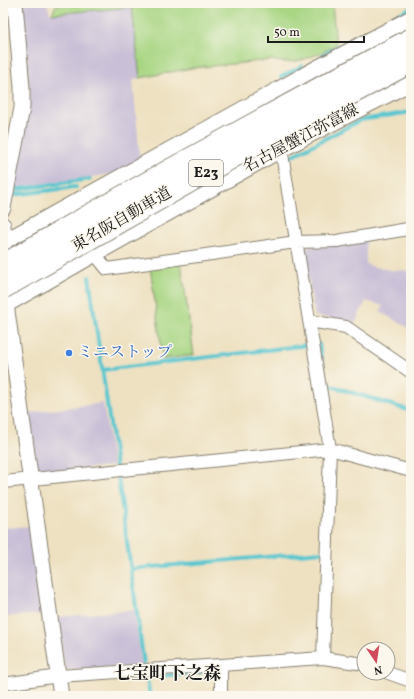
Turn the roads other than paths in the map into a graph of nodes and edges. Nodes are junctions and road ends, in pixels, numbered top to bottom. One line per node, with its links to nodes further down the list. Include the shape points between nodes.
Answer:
1 (15, 3): 7 (street, via 22,108)
2 (411, 18): 11 (street)
3 (411, 39): 15 (highway, 東名阪自動車道 / E23, bridge, via 179,165)
4 (411, 62): 16 (highway, 東名阪自動車道 / E23, bridge, via 249,148)
5 (411, 81): 6 (main road, 名古屋蟹江弥富線)
6 (281, 148): 12 (street); 14 (main road, 名古屋蟹江弥富線)
7 (5, 190): 8 (street)
8 (3, 208)
9 (3, 226): 11 (street)
10 (411, 231): 12 (street, via 408,229 337,241)
11 (3, 242): 13 (street)
12 (296, 242): 14 (street, via 107,269); 17 (street)
13 (3, 248): 16 (street)
14 (94, 253): 16 (main road, 名古屋蟹江弥富線)
15 (3, 265)
16 (4, 299): 21 (street)
17 (309, 321): 18 (street, via 346,327); 19 (street)
18 (411, 372)
19 (330, 449): 20 (street); 21 (street); 23 (street)
20 (411, 471)
21 (30, 480): 22 (street); 26 (street)
22 (3, 482)
23 (323, 658): 24 (street); 25 (street)
24 (356, 663)
25 (221, 665): 26 (street); 31 (street)
26 (59, 676): 29 (street); 30 (street)
27 (396, 676): 28 (street)
28 (411, 681)
29 (3, 684)
30 (62, 696)
31 (221, 696)

